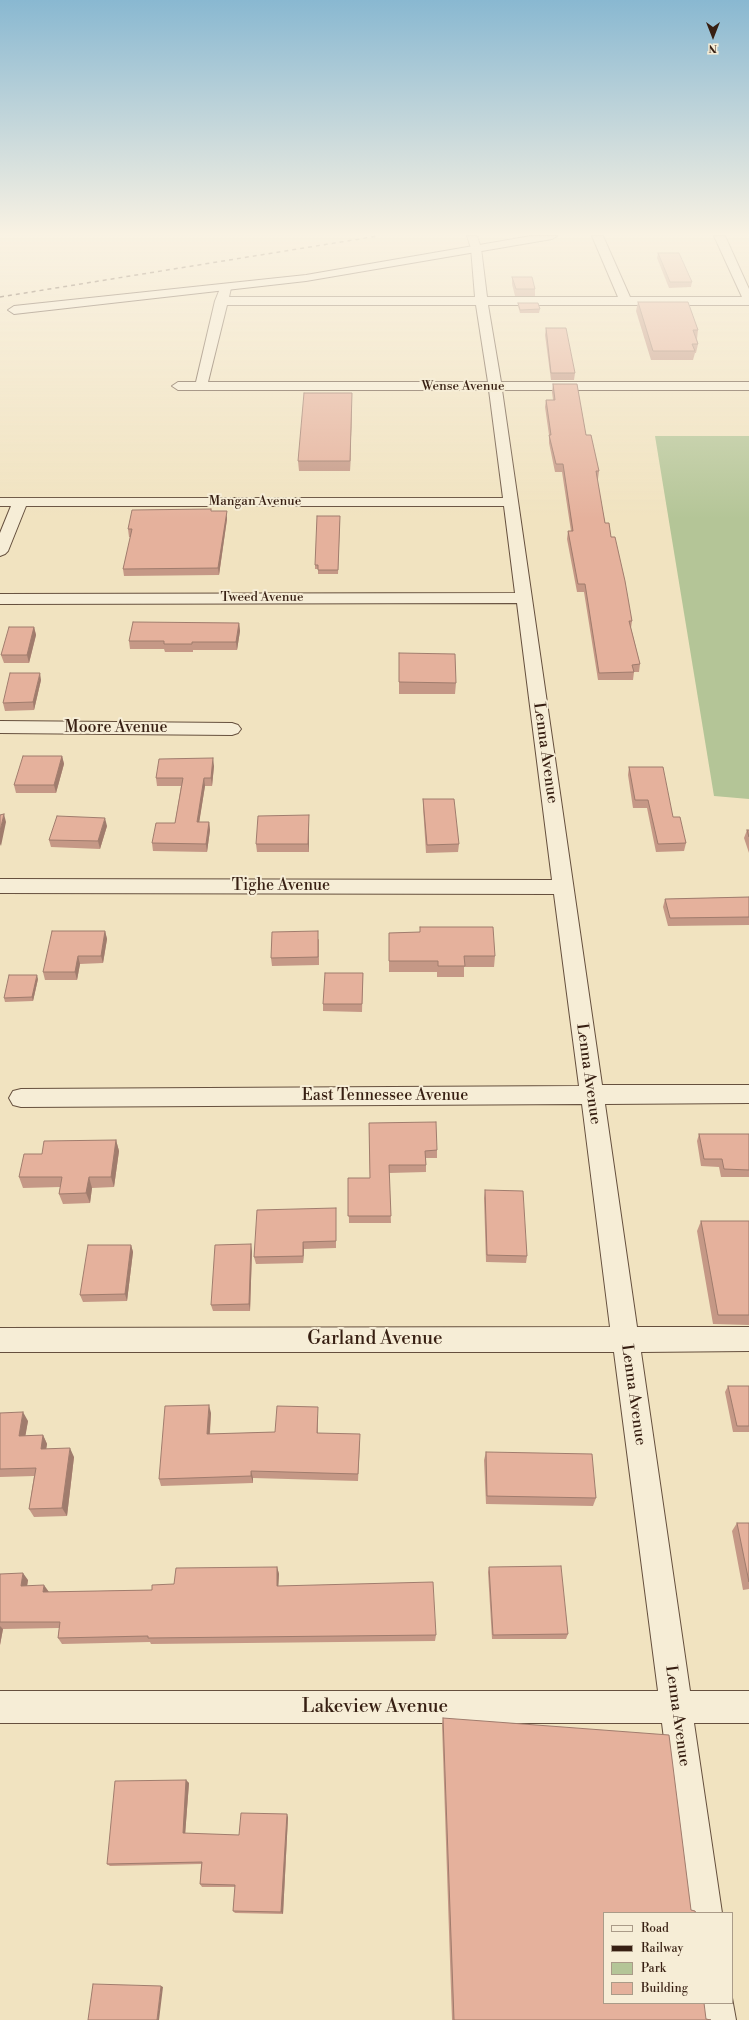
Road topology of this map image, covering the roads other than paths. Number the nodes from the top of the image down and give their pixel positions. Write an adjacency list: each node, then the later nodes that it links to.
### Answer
1 (214, 330): 4 (street)
2 (486, 330): 6 (street, Lenna Avenue)
3 (178, 386): 4 (street, Wense Avenue)
4 (201, 386): 6 (street, Wense Avenue)
5 (749, 386): 6 (street, Wense Avenue)
6 (495, 387): 9 (street, Lenna Avenue)
7 (0, 502): 8 (street, Mangan Avenue)
8 (20, 502): 9 (street, Mangan Avenue); 10 (street)
9 (510, 502): 11 (street, Lenna Avenue)
10 (0, 551)
11 (523, 598): 12 (street, Tweed Avenue); 16 (street, Lenna Avenue)
12 (0, 599)
13 (0, 727): 14 (street, Moore Avenue)
14 (232, 729)
15 (0, 886): 16 (street, Tighe Avenue)
16 (563, 887): 18 (street, Lenna Avenue)
17 (749, 1094): 18 (street, East Tennessee Avenue)
18 (591, 1095): 19 (street, East Tennessee Avenue); 20 (street, Lenna Avenue)
19 (21, 1098)
20 (625, 1339): 21 (street, Garland Avenue); 22 (street, Garland Avenue); 24 (street, Lenna Avenue)
21 (749, 1339)
22 (0, 1340)
23 (0, 1707): 24 (street, Lakeview Avenue)
24 (675, 1707): 25 (street, Lakeview Avenue); 26 (street, Lenna Avenue)
25 (749, 1707)
26 (704, 1912)
27 (716, 2004): 28 (street)
28 (718, 2020)

